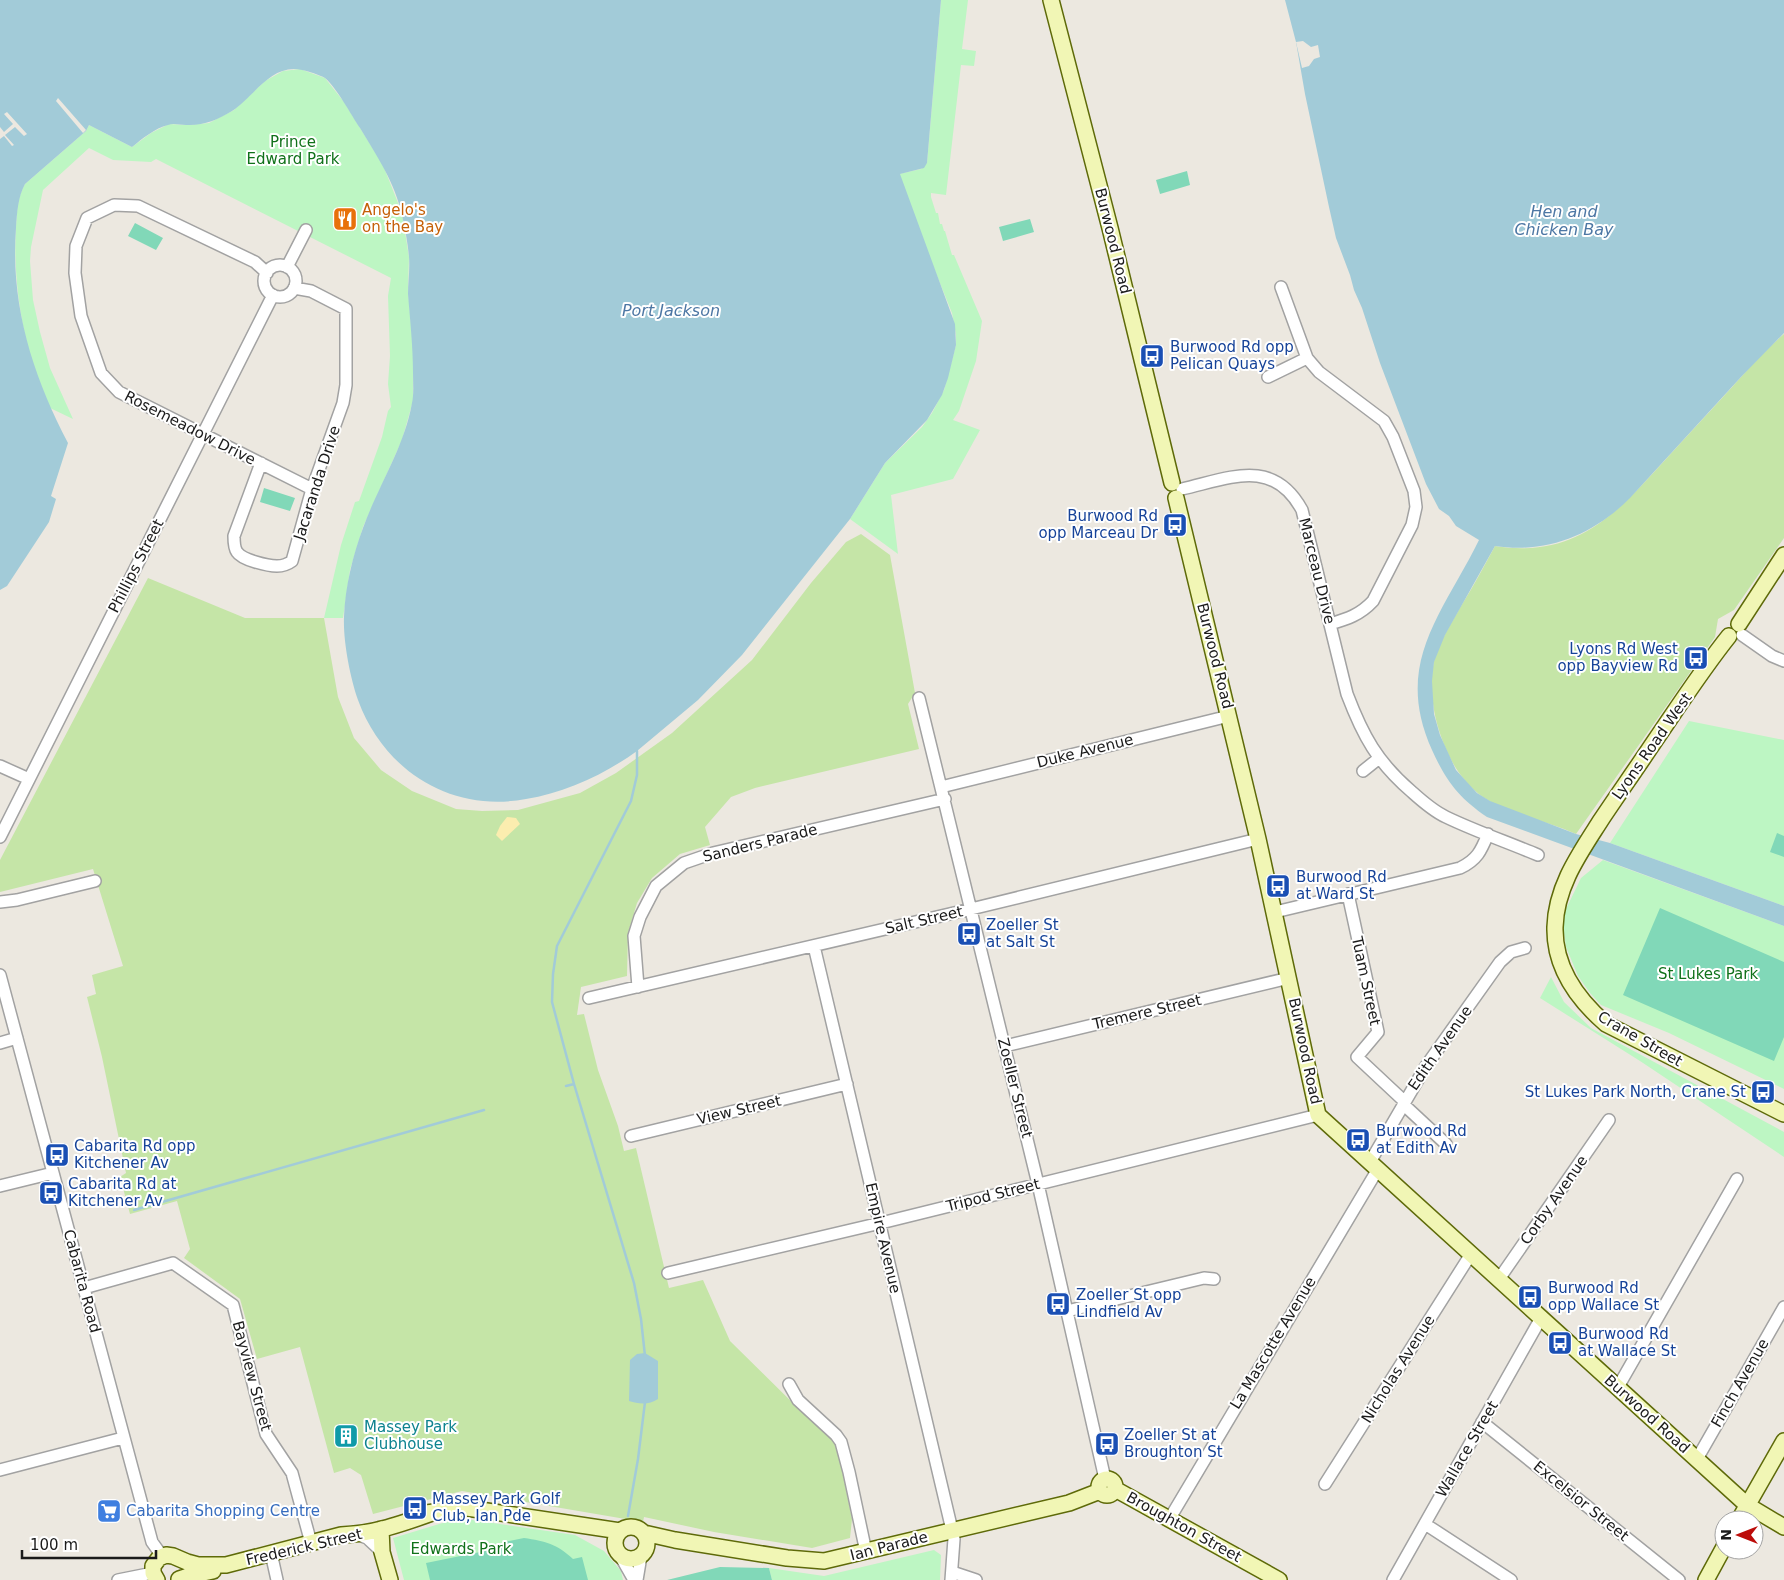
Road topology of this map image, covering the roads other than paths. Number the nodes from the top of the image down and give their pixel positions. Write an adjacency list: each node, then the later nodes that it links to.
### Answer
1 (1051, 0): 13 (main road, Burwood Road)
2 (306, 230): 3 (street)
3 (287, 267): 4 (street); 6 (street)
4 (266, 273): 7 (street); 10 (street, Rosemeadow Drive)
5 (1281, 286): 8 (street)
6 (294, 288): 7 (street); 12 (street, Jacaranda Drive)
7 (273, 295): 10 (street, Phillips Street)
8 (1307, 358): 9 (street); 15 (street)
9 (1268, 377)
10 (203, 434): 11 (street, Rosemeadow Drive); 23 (street, Phillips Street)
11 (261, 463): 12 (street, Rosemeadow Drive); 12 (street, Jacaranda Drive)
12 (312, 489)
13 (1177, 490): 15 (street, Marceau Drive); 19 (main road, Burwood Road)
14 (1784, 555): 16 (main road, Lyons Road West)
15 (1330, 624): 20 (street, Marceau Drive)
16 (1737, 632): 17 (street); 30 (main road, Lyons Road West)
17 (1784, 661)
18 (919, 698): 24 (street, Zoeller Street)
19 (1229, 716): 24 (street, Duke Avenue); 28 (main road, Burwood Road)
20 (1378, 758): 22 (street); 26 (street, Marceau Drive)
21 (0, 766): 23 (street)
22 (1363, 771)
23 (29, 779): 27 (street, Phillips Street)
24 (941, 786): 25 (street, Zoeller Street)
25 (945, 799): 34 (street, Zoeller Street); 40 (street, Sanders Parade)
26 (1488, 834): 29 (street, Marceau Drive); 32 (street)
27 (0, 837)
28 (1258, 839): 34 (street, Salt Street); 35 (main road, Burwood Road)
29 (1538, 855)
30 (1577, 858): 47 (main road, Crane Street)
31 (95, 881): 33 (street)
32 (1348, 894): 35 (street); 46 (street, Tuam Street)
33 (0, 902)
34 (971, 909): 36 (street, Salt Street); 44 (street, Zoeller Street)
35 (1275, 912): 39 (main road, Burwood Road)
36 (814, 946): 40 (street, Salt Street); 45 (street, Empire Avenue)
37 (1526, 948): 46 (street, Edith Avenue)
38 (0, 975): 42 (street, Cabarita Road)
39 (1289, 978): 44 (street, Tremere Street); 48 (main road, Burwood Road)
40 (638, 987): 41 (street, Salt Street)
41 (589, 998)
42 (17, 1038): 43 (street); 53 (street, Cabarita Road)
43 (0, 1043)
44 (1005, 1046): 55 (street, Zoeller Street)
45 (846, 1084): 50 (street, View Street); 57 (street, Empire Avenue)
46 (1404, 1102): 51 (street, Tuam Street); 52 (street, Edith Avenue)
47 (1784, 1114)
48 (1318, 1115): 52 (main road, Burwood Road); 55 (street, Tripod Street)
49 (1609, 1120): 61 (street, Corby Avenue)
50 (631, 1136)
51 (1446, 1144)
52 (1374, 1165): 58 (main road, Burwood Road); 78 (street, La Mascotte Avenue)
53 (53, 1172): 56 (street); 62 (street, Cabarita Road)
54 (1737, 1179): 67 (street)
55 (1038, 1184): 57 (street, Tripod Street); 64 (street, Zoeller Street)
56 (0, 1186)
57 (880, 1223): 59 (street, Tripod Street); 84 (street, Empire Avenue)
58 (1471, 1254): 61 (main road, Burwood Road); 73 (street, Nicholas Avenue)
59 (668, 1273)
60 (1214, 1279): 64 (street)
61 (1499, 1279): 65 (main road, Burwood Road)
62 (84, 1288): 69 (street, Cabarita Road); 86 (street, Bayview Street)
63 (1784, 1307): 71 (street, Finch Avenue)
64 (1067, 1311): 74 (street, Zoeller Street)
65 (1541, 1318): 67 (main road, Burwood Road); 68 (street, Wallace Street)
66 (789, 1384): 90 (street)
67 (1618, 1387): 71 (main road, Burwood Road)
68 (1482, 1422): 79 (street, Wallace Street); 107 (street, Excelsior Street)
69 (123, 1438): 72 (street); 92 (street, Cabarita Road)
70 (1783, 1443): 75 (main road)
71 (1697, 1459): 75 (main road, Burwood Road)
72 (0, 1470)
73 (1325, 1484)
74 (1107, 1486): 78 (main road, Broughton Street); 84 (main road, Ian Parade)
75 (1747, 1505): 76 (main road); 80 (main road, Burwood Road)
76 (1744, 1510)
77 (435, 1512): 81 (main road); 82 (main road); 83 (main road)
78 (1170, 1518): 104 (main road, Broughton Street)
79 (1424, 1524): 105 (street, Wallace Street); 106 (street)
80 (1784, 1527)
81 (588, 1528): 85 (main road); 88 (main road)
82 (362, 1529): 83 (main road); 86 (main road, Frederick Street); 89 (street)
83 (381, 1529): 89 (main road)
84 (952, 1530): 90 (main road, Ian Parade); 97 (street, Empire Avenue)
85 (620, 1532): 87 (main road); 88 (main road)
86 (311, 1543): 91 (main road, Frederick Street)
87 (644, 1546): 88 (main road); 90 (main road, Ian Parade); 102 (street)
88 (617, 1550): 102 (street)
89 (382, 1552): 101 (main road)
90 (866, 1552)
91 (270, 1553): 95 (main road, Frederick Street); 100 (street)
92 (162, 1556): 93 (main road, Frederick Street); 96 (main road)
93 (177, 1558): 95 (main road, Frederick Street); 99 (main road)
94 (1717, 1560): 108 (main road)
95 (226, 1565): 99 (main road, Frederick Street)
96 (155, 1576): 98 (street)
97 (952, 1576): 103 (street)
98 (118, 1580)
99 (179, 1580)
100 (277, 1580)
101 (390, 1580)
102 (635, 1580)
103 (976, 1580)
104 (1279, 1580)
105 (1393, 1580)
106 (1511, 1580)
107 (1679, 1580)
108 (1706, 1580)

